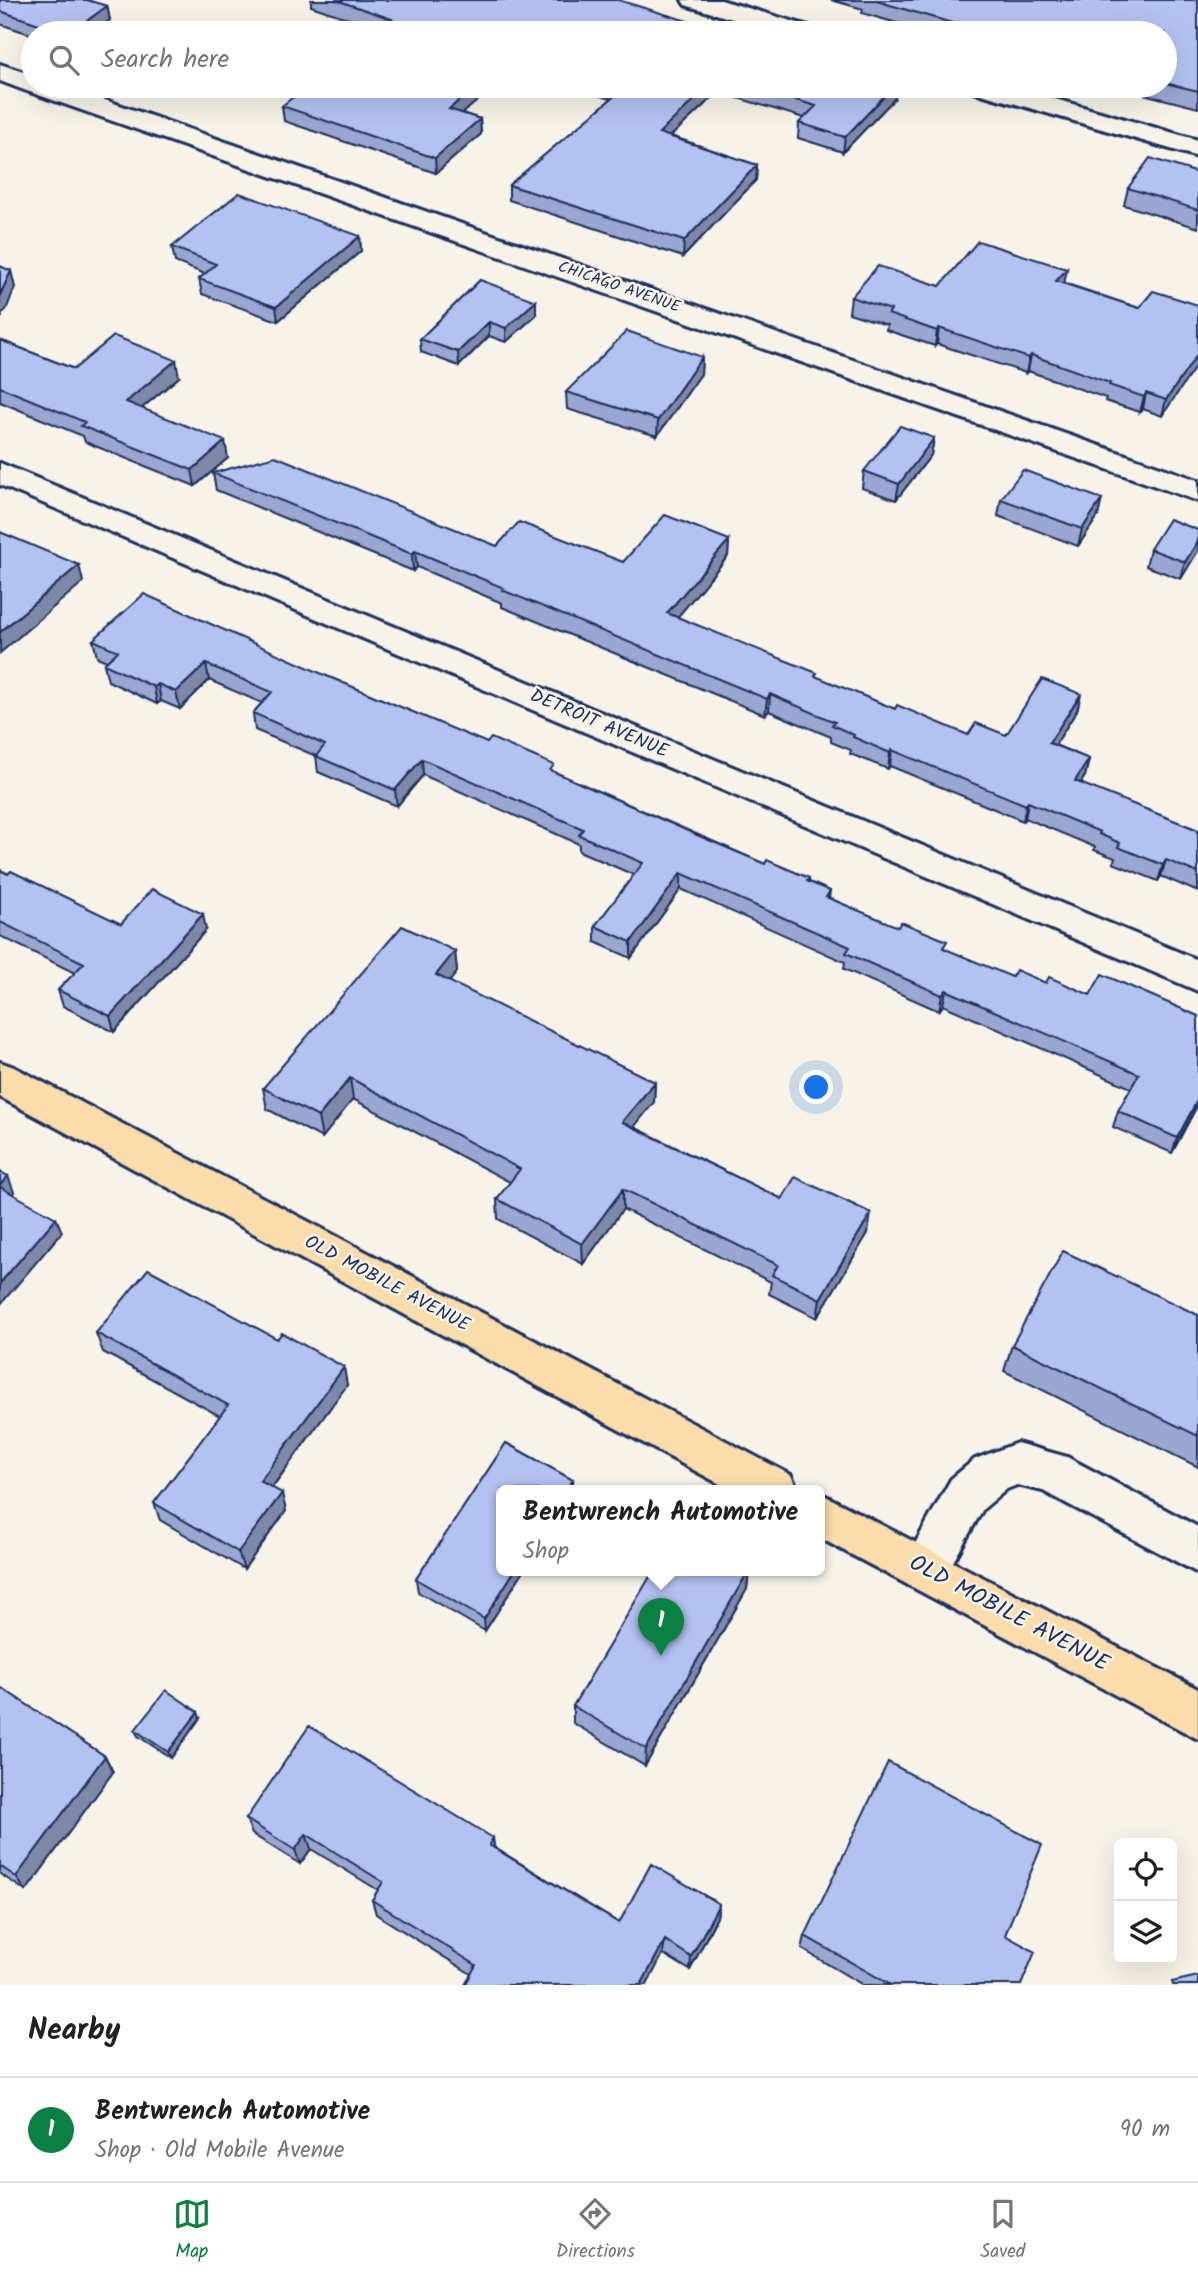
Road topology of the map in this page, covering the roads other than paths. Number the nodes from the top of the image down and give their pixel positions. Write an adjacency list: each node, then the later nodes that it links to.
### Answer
1 (694, 0): 2 (street)
2 (765, 21)
3 (0, 72): 4 (street)
4 (21, 79)
5 (75, 98): 9 (street, CHICAGO AVENUE)
6 (1025, 98): 7 (street)
7 (1198, 149)
8 (0, 472): 10 (street, DETROIT AVENUE)
9 (1198, 491)
10 (1198, 976)
11 (0, 1078): 12 (main road, OLD MOBILE AVENUE)
12 (766, 1485)
13 (825, 1517): 15 (main road, OLD MOBILE AVENUE)
14 (1198, 1551): 15 (street)
15 (924, 1569): 16 (main road, OLD MOBILE AVENUE)
16 (1198, 1715)

